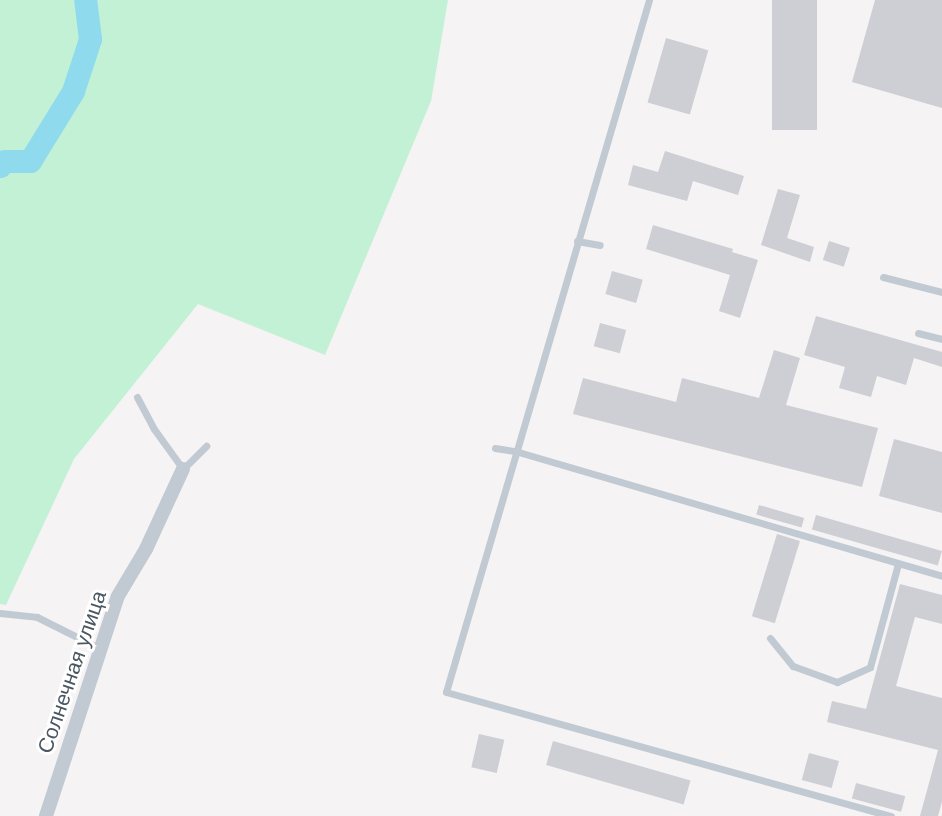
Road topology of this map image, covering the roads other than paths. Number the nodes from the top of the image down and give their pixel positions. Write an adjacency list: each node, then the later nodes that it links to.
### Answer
1 (649, 0): 2 (lane)
2 (578, 241): 3 (lane); 11 (lane)
3 (600, 245)
4 (883, 277): 5 (lane)
5 (942, 292)
6 (918, 333): 7 (lane)
7 (942, 339)
8 (137, 397): 12 (lane)
9 (206, 446): 12 (lane)
10 (495, 449): 11 (lane)
11 (515, 451): 13 (lane); 19 (lane)
12 (183, 469): 17 (street, Солнечная улица)
13 (898, 564): 14 (lane); 16 (lane)
14 (942, 576)
15 (0, 613): 17 (lane)
16 (770, 638)
17 (99, 648): 18 (street, Солнечная улица)
18 (46, 816)
19 (891, 816)

